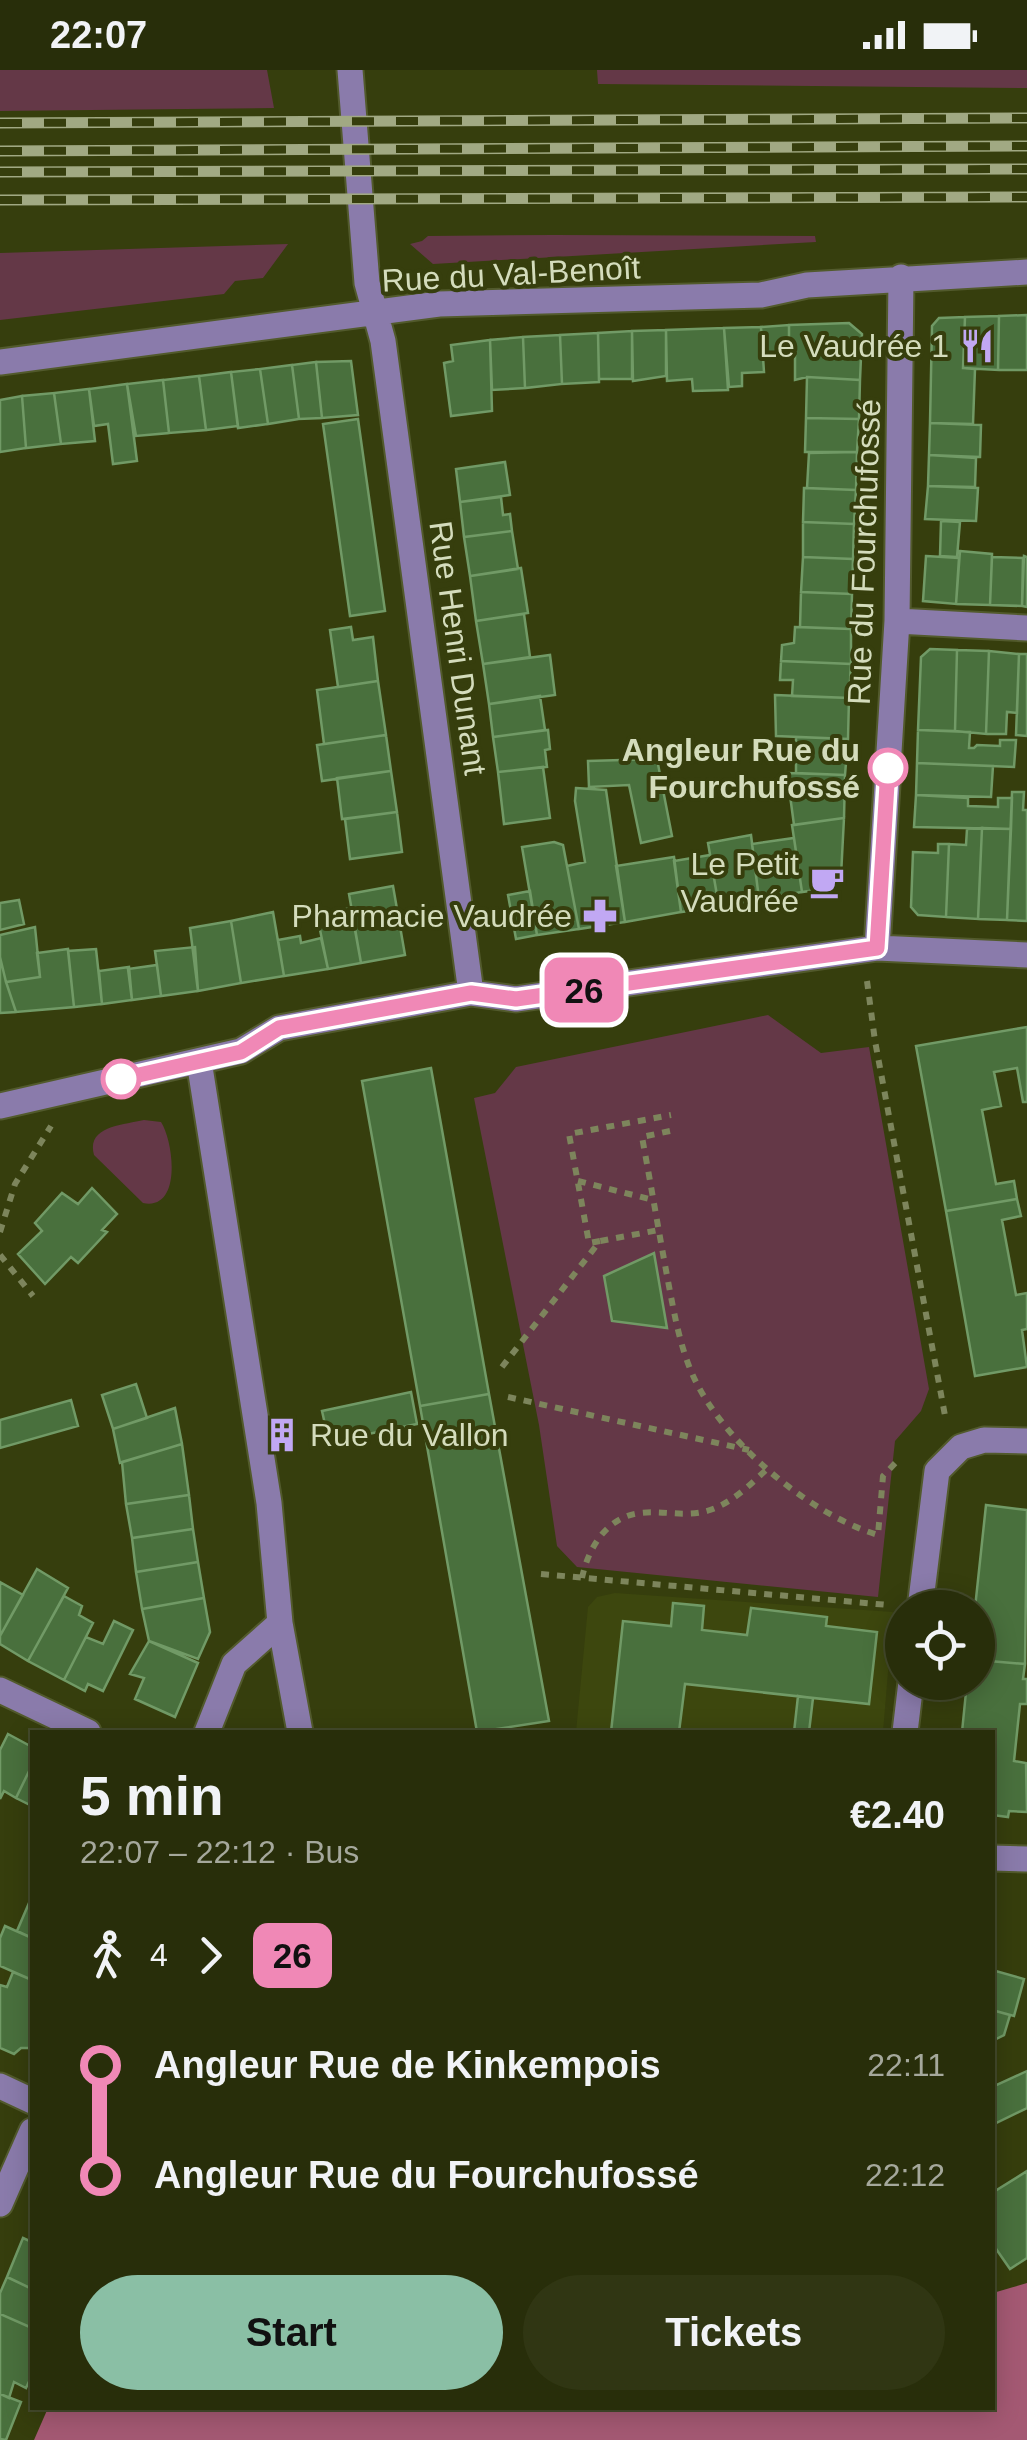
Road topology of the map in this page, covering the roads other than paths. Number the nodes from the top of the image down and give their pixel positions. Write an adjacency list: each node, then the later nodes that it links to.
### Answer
1 (350, 70): 4 (street, Rue Henri Dunant)
2 (1027, 272): 3 (street, Rue du Val-Benoît)
3 (901, 277): 4 (street, Rue du Val-Benoît); 6 (street, Rue du Fourchufossé)
4 (375, 313): 5 (street, Rue du Val-Benoît); 10 (street, Rue Henri Dunant)
5 (0, 362)
6 (896, 621): 7 (street); 8 (street, Rue du Fourchufossé)
7 (1027, 628)
8 (872, 949): 9 (street); 10 (street)
9 (1027, 955)
10 (471, 993): 11 (street)
11 (199, 1061): 12 (street); 15 (street)
12 (0, 1106)
13 (1027, 1440): 14 (street)
14 (922, 1590)
15 (280, 1622): 19 (street); 20 (street)
16 (0, 1690): 18 (street)
17 (908, 1700): 21 (street)
18 (84, 1730)
19 (208, 1730)
20 (300, 1730)
21 (904, 1730)
22 (995, 1858): 23 (street)
23 (1027, 1859)
24 (0, 2086): 25 (street)
25 (30, 2100)
26 (30, 2136): 27 (street)
27 (0, 2204)

